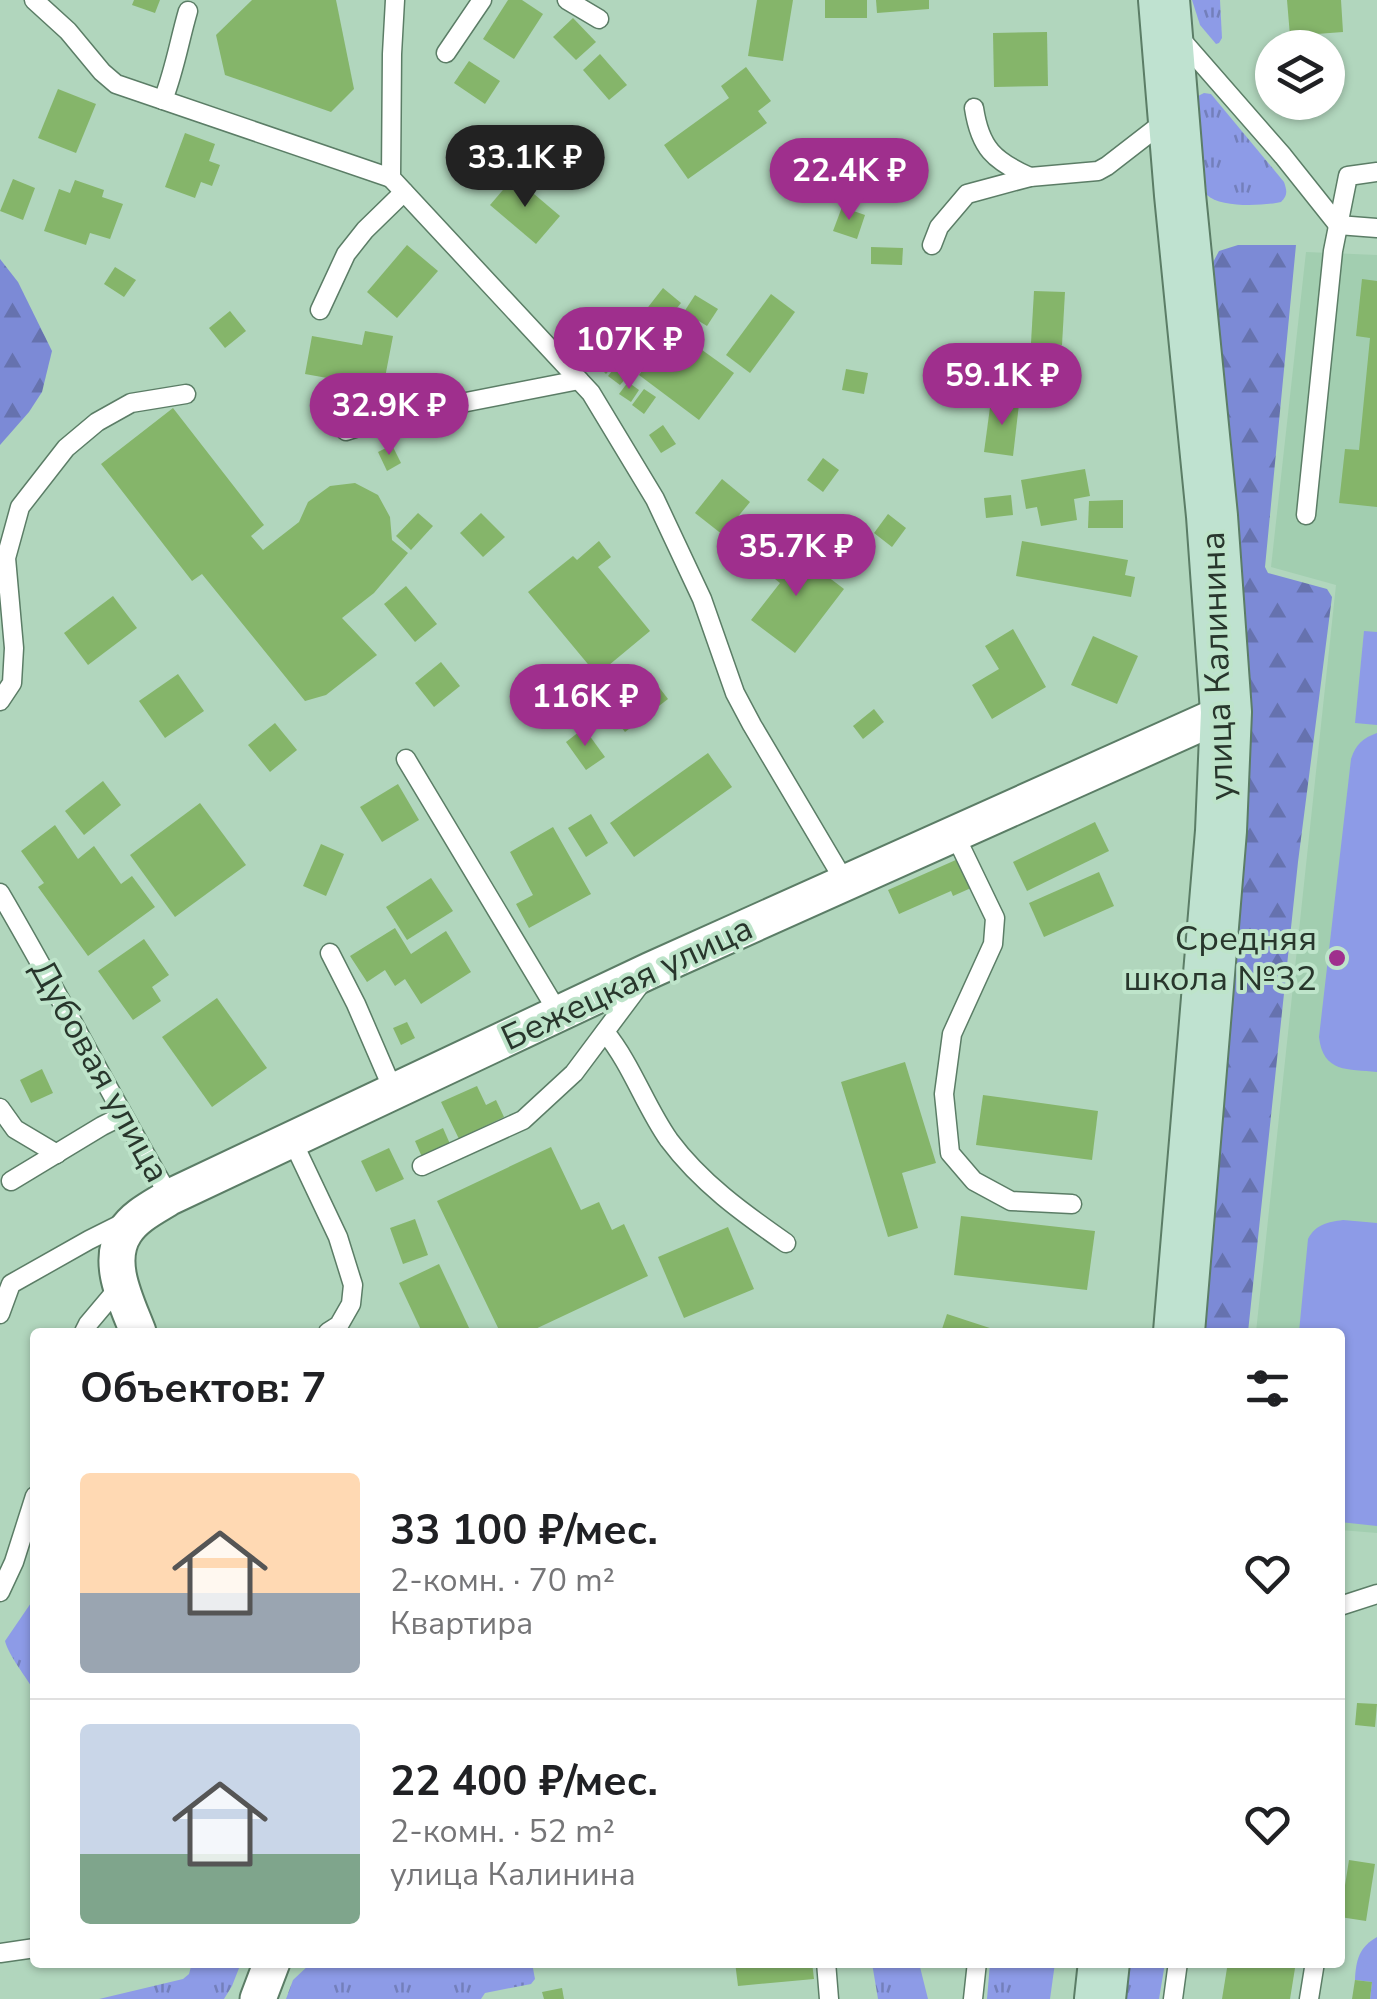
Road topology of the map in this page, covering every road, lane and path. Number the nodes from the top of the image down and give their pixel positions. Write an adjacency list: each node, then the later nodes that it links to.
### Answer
1 (34, 0): 9 (lane)
2 (395, 0): 14 (lane)
3 (482, 0): 8 (lane)
4 (567, 0): 7 (lane)
5 (188, 10): 9 (lane)
6 (1165, 11): 11 (main road, улица Калинина); 15 (lane)
7 (599, 19)
8 (446, 53)
9 (162, 100): 14 (lane)
10 (974, 108): 13 (lane)
11 (1173, 114): 13 (lane); 24 (main road, улица Калинина)
12 (1377, 172): 15 (lane)
13 (1030, 177): 17 (lane)
14 (398, 185): 18 (lane); 19 (lane)
15 (1338, 225): 16 (lane); 22 (lane)
16 (1377, 228)
17 (932, 244)
18 (320, 310)
19 (580, 380): 21 (lane); 27 (lane)
20 (186, 394): 23 (lane)
21 (346, 431)
22 (1306, 515)
23 (0, 701)
24 (1226, 712): 26 (street, Бежецкая улица); 49 (main road, улица Калинина)
25 (406, 758): 31 (lane)
26 (954, 832): 27 (street, Бежецкая улица); 40 (lane)
27 (845, 882): 30 (street, Бежецкая улица)
28 (0, 893): 35 (lane, Дубовая улица)
29 (330, 952): 33 (lane)
30 (651, 970): 31 (street, Бежецкая улица); 32 (lane)
31 (559, 1014): 33 (street, Бежецкая улица)
32 (605, 1032): 38 (lane); 42 (lane)
33 (394, 1092): 36 (street, Бежецкая улица)
34 (0, 1108): 37 (lane)
35 (122, 1116): 37 (lane); 41 (lane, Дубовая улица)
36 (292, 1140): 41 (street, Бежецкая улица); 48 (lane)
37 (57, 1154): 39 (lane)
38 (422, 1166)
39 (12, 1181)
40 (1072, 1204)
41 (157, 1205): 43 (lane, Бежецкая улица); 44 (street, Дубовая улица)
42 (786, 1244)
43 (6, 1278): 45 (lane)
44 (121, 1285): 46 (lane); 47 (street, Дубовая улица)
45 (0, 1314)
46 (86, 1328)
47 (137, 1328)
48 (334, 1328)
49 (1179, 1328)
50 (30, 1509): 51 (lane)
51 (7, 1567): 52 (lane)
52 (0, 1592)
53 (1377, 1594): 54 (lane)
54 (1345, 1604)
55 (30, 1949): 56 (lane)
56 (0, 1954)
57 (270, 1968): 63 (street)
58 (826, 1968): 64 (lane)
59 (976, 1968): 65 (lane)
60 (1103, 1968): 66 (main road)
61 (1177, 1968): 67 (lane)
62 (1313, 1968): 68 (lane)
63 (258, 1999)
64 (829, 1999)
65 (973, 1999)
66 (1100, 1999)
67 (1173, 1999)
68 (1309, 1999)

